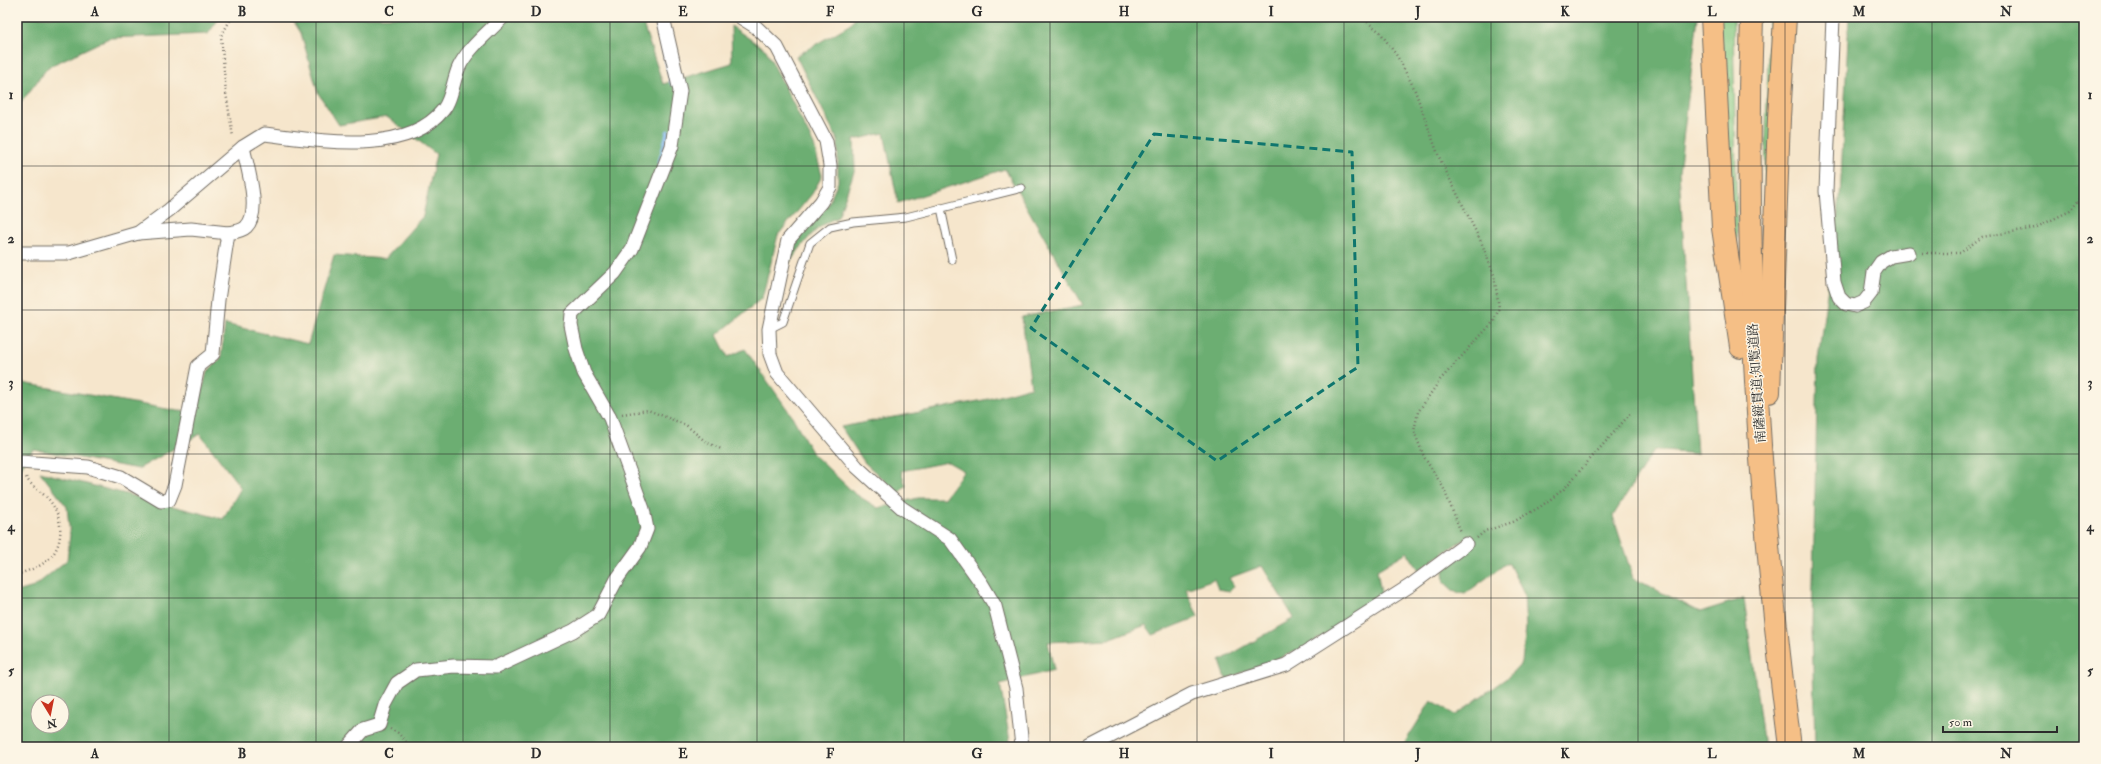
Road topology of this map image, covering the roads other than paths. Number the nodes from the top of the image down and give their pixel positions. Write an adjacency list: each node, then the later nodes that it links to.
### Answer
1 (503, 17): 8 (street)
2 (663, 17): 20 (street)
3 (740, 17): 16 (street)
4 (1712, 17): 18 (highway)
5 (1752, 17): 18 (highway, 南薩縦貫道;知覧道路)
6 (1785, 17): 18 (highway)
7 (1833, 17): 14 (street)
8 (243, 147): 11 (street); 12 (street)
9 (1022, 188): 10 (lane)
10 (940, 208): 15 (lane); 16 (lane)
11 (138, 233): 12 (street); 13 (street)
12 (228, 233): 17 (street)
13 (17, 253)
14 (1909, 253)
15 (952, 260)
16 (768, 329): 21 (street)
17 (18, 461)
18 (1765, 507): 23 (highway, 南薩縦貫道;知覧道路)
19 (1466, 544): 22 (street)
20 (348, 747)
21 (1022, 747)
22 (1090, 747)
23 (1790, 747)

